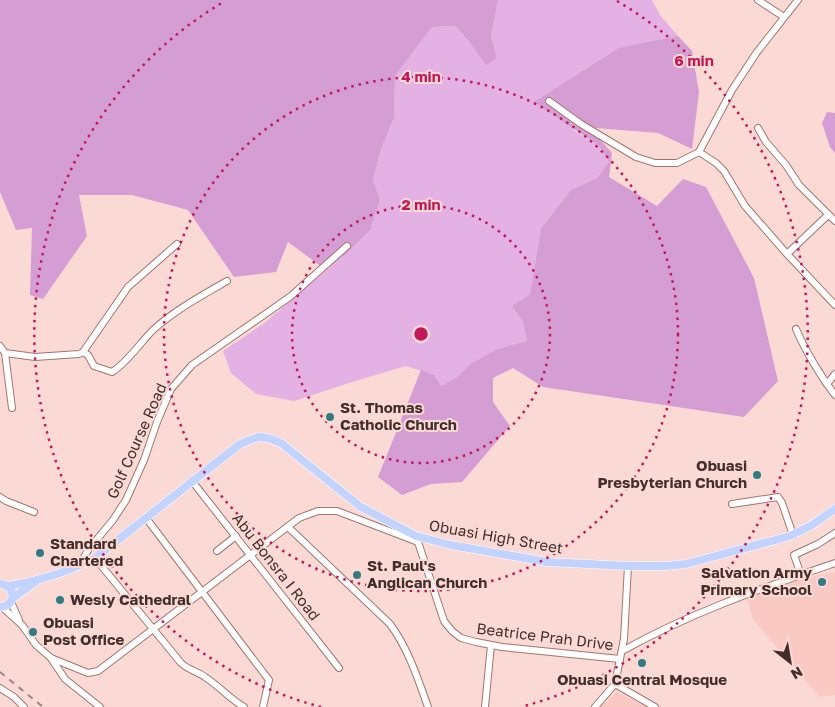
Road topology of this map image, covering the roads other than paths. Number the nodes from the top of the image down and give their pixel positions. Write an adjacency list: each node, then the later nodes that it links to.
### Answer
1 (758, 0): 3 (street)
2 (798, 0): 3 (street)
3 (784, 17): 6 (street)
4 (549, 101): 6 (street)
5 (758, 128): 7 (street)
6 (699, 152): 11 (street)
7 (828, 215): 8 (street); 11 (street)
8 (835, 221)
9 (176, 244): 16 (street)
10 (347, 246): 37 (street, Golf Course Road)
11 (787, 254): 13 (street)
12 (227, 281): 16 (street)
13 (835, 305)
14 (796, 329): 19 (street)
15 (0, 346): 17 (street)
16 (84, 352): 17 (street)
17 (6, 353): 21 (street)
18 (835, 374): 19 (street)
19 (827, 384): 20 (street)
20 (835, 395)
21 (12, 408)
22 (192, 482): 27 (main road, Obuasi High Street); 31 (street, Abu Bonsra I Road); 32 (main road, Obuasi High Street)
23 (0, 497): 26 (street)
24 (732, 504): 30 (street)
25 (835, 509): 30 (main road, Obuasi High Street)
26 (34, 512)
27 (146, 518): 35 (main road, Obuasi High Street); 43 (street)
28 (288, 526): 32 (street); 34 (street); 59 (street)
29 (835, 534): 39 (street)
30 (793, 535): 38 (main road, Obuasi High Street)
31 (236, 536): 33 (street); 34 (street, Abu Bonsra I Road)
32 (417, 539): 38 (main road, Obuasi High Street); 48 (street, Beatrice Prah Drive)
33 (218, 551)
34 (251, 556): 43 (street); 52 (street, Abu Bonsra I Road)
35 (95, 558): 37 (main road, Obuasi High Street); 47 (street)
36 (835, 563): 39 (street)
37 (80, 565): 40 (main road, Obuasi High Street)
38 (628, 566): 49 (street)
39 (801, 575): 49 (street)
40 (37, 581): 42 (main road, Obuasi High Street); 44 (main road, Obuasi High Street)
41 (0, 584): 42 (main road)
42 (8, 586): 44 (main road)
43 (203, 593): 47 (street); 58 (street)
44 (12, 600): 45 (main road, Obuasi High Street); 46 (street)
45 (1, 607): 46 (street)
46 (22, 625): 50 (street)
47 (154, 630): 50 (street); 57 (street)
48 (491, 645): 51 (street, Beatrice Prah Drive); 60 (street)
49 (622, 651): 51 (street)
50 (50, 658): 56 (street)
51 (620, 659): 53 (street)
52 (339, 668)
53 (615, 684): 61 (street); 62 (street)
54 (0, 688): 55 (street)
55 (24, 707)
56 (100, 707)
57 (244, 707)
58 (263, 707)
59 (428, 707)
60 (485, 707)
61 (595, 707)
62 (655, 707)

